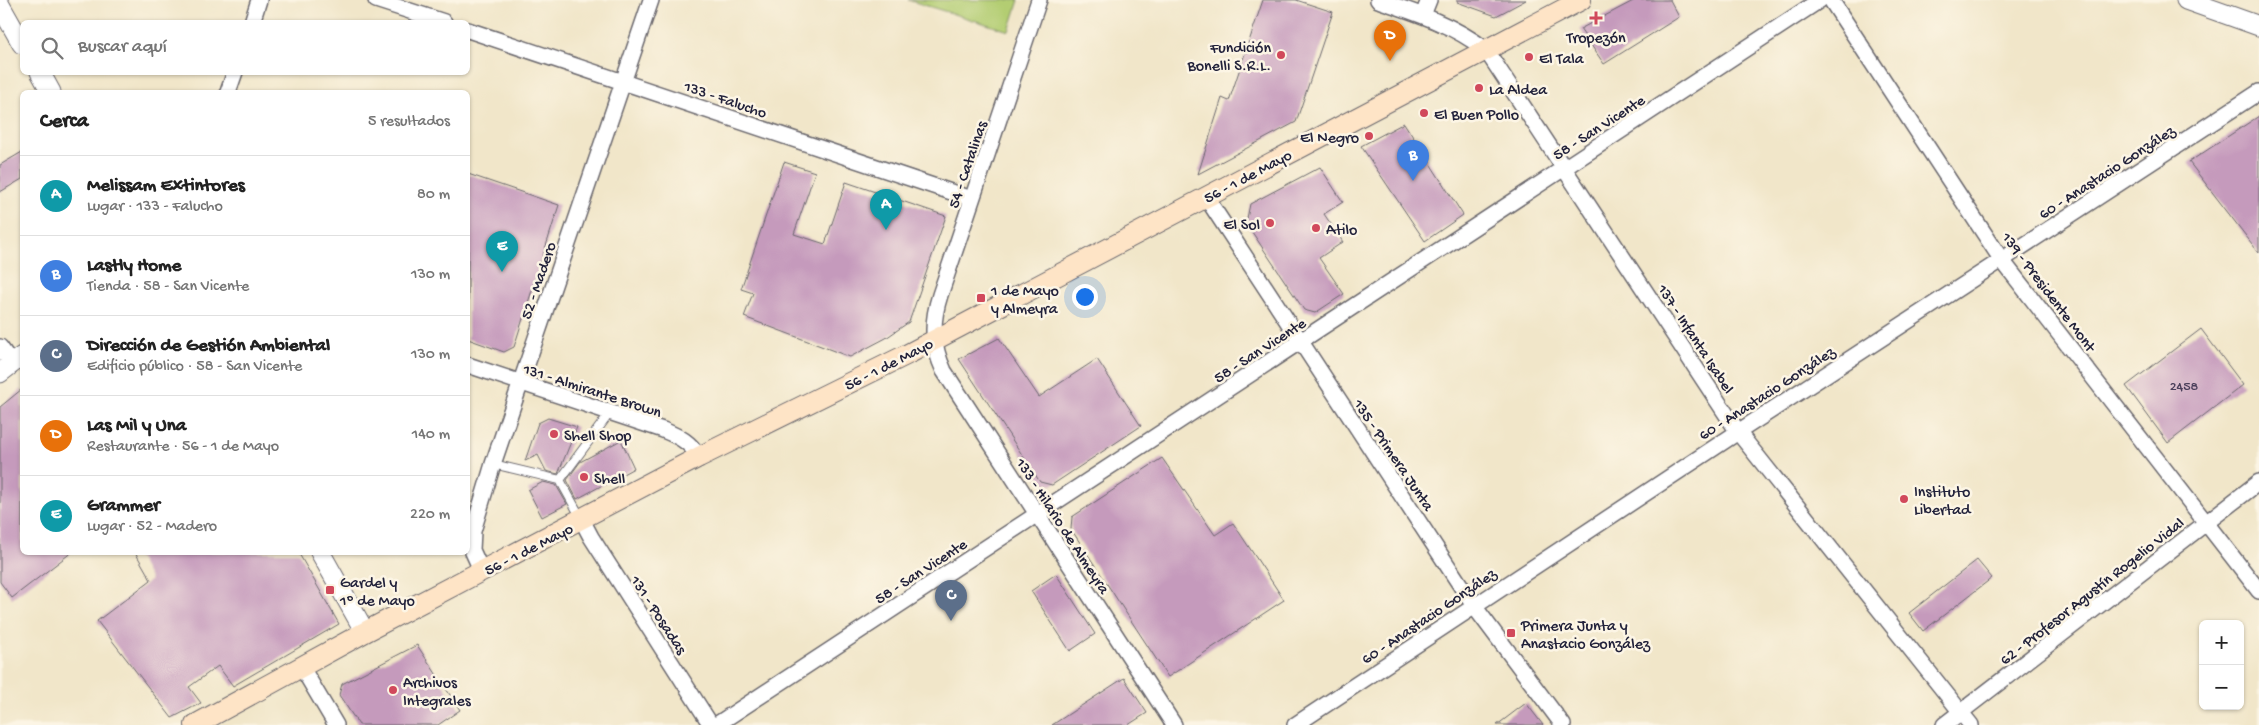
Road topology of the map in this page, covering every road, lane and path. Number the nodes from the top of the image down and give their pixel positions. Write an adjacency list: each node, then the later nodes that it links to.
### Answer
1 (259, 0): 13 (street)
2 (376, 0): 14 (street)
3 (651, 0): 21 (street, 52 - Madero)
4 (1039, 0): 27 (street, 54 - Catalinas)
5 (1378, 0): 12 (street)
6 (1429, 0): 12 (street)
7 (1581, 0): 18 (main road, 56 - 1 de Mayo)
8 (1820, 0): 25 (street, 58 - San Vicente)
9 (1831, 0): 28 (street, 139 - Presidente Mont)
10 (2186, 0): 15 (street)
11 (0, 6): 17 (street)
12 (1423, 15): 18 (street)
13 (253, 20)
14 (438, 20)
15 (2259, 26)
16 (470, 31): 21 (street, 133 - Falucho)
17 (20, 41)
18 (1486, 50): 25 (street, 137 - Infanta Isabel); 26 (main road, 56 - 1 de Mayo)
19 (42, 75): 22 (street)
20 (234, 75): 23 (street)
21 (623, 81): 27 (street, 133 - Falucho); 34 (street, 52 - Madero)
22 (51, 90)
23 (229, 90)
24 (2259, 92): 28 (street, 60 - Anastacio González)
25 (1565, 169): 30 (street, 58 - San Vicente); 36 (street, 137 - Infanta Isabel)
26 (1206, 197): 29 (main road, 56 - 1 de Mayo); 30 (street, 135 - Primera Junta)
27 (972, 199): 29 (street, 54 - Catalinas)
28 (2001, 259): 36 (street, 60 - Anastacio González); 43 (street, 139 - Presidente Mont)
29 (934, 340): 37 (main road, 56 - 1 de Mayo); 41 (street, 133 - Hilario de Almeyra)
30 (1301, 343): 41 (street, 58 - San Vicente); 47 (street, 135 - Primera Junta)
31 (0, 347): 32 (street)
32 (12, 364)
33 (470, 366): 34 (street, 131 - Almirante Brown)
34 (521, 384): 35 (street, 131 - Almirante Brown); 38 (street, 52 - Madero)
35 (609, 414): 37 (street, 131 - Almirante Brown); 39 (lane)
36 (1738, 432): 47 (street, 60 - Anastacio González); 50 (street, 137 - Infanta Isabel)
37 (699, 457): 42 (main road, 56 - 1 de Mayo)
38 (493, 464): 39 (lane); 45 (street, 52 - Madero)
39 (560, 480): 42 (lane)
40 (2259, 482): 43 (street, 62 - Profesor Agustín Rogelio Vidal)
41 (1036, 516): 54 (street, 58 - San Vicente); 55 (street, 133 - Hilario de Almeyra)
42 (582, 520): 45 (main road, 56 - 1 de Mayo); 53 (street, 131 - Posadas)
43 (2207, 522): 46 (street, 139 - Presidente Mont); 50 (street, 62 - Profesor Agustín Rogelio Vidal)
44 (322, 555): 48 (street)
45 (482, 572): 48 (main road, 56 - 1 de Mayo)
46 (2259, 590)
47 (1474, 606): 56 (street, 60 - Anastacio González); 57 (street, 135 - Primera Junta)
48 (365, 632): 49 (main road, 56 - 1 de Mayo)
49 (301, 666): 51 (main road, 56 - 1 de Mayo); 52 (street)
50 (1961, 712): 58 (street, 62 - Profesor Agustín Rogelio Vidal); 59 (street, 137 - Infanta Isabel)
51 (195, 725)
52 (336, 725)
53 (711, 725)
54 (716, 725)
55 (1174, 725)
56 (1295, 725)
57 (1563, 725)
58 (1944, 725)
59 (1972, 725)

